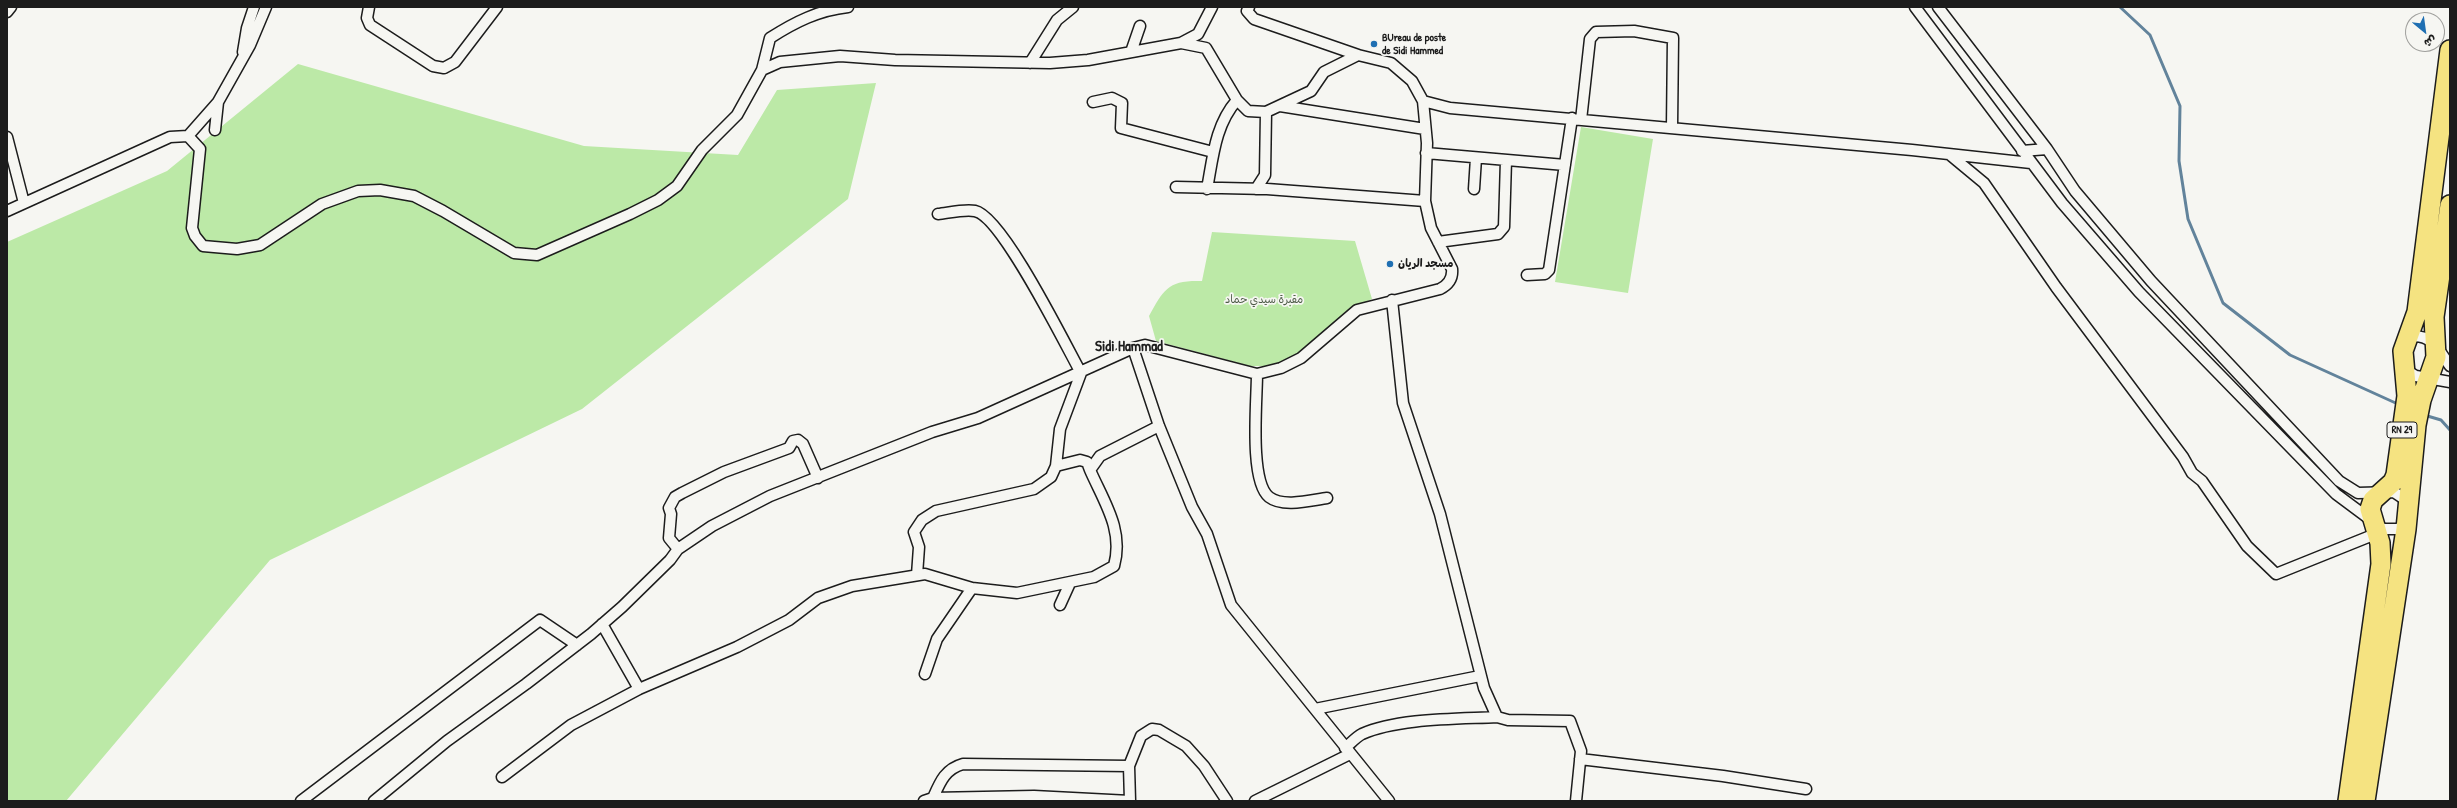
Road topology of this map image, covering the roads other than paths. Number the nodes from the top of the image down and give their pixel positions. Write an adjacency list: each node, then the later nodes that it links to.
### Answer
1 (12, 7): 12 (street)
2 (254, 7): 20 (street)
3 (266, 7): 20 (street)
4 (369, 7): 5 (street)
5 (496, 7)
6 (848, 7): 22 (street)
7 (1073, 7): 21 (street)
8 (1212, 7): 14 (street)
9 (1249, 7): 19 (street)
10 (1915, 7): 36 (street)
11 (1938, 7): 35 (street)
12 (7, 12)
13 (1140, 26): 18 (street)
14 (1198, 34): 15 (street); 16 (street)
15 (1181, 43): 16 (street); 18 (street)
16 (1206, 48): 23 (street)
17 (2450, 50): 56 (highway, RN 29)
18 (1131, 52): 21 (street)
19 (1358, 55): 24 (street); 27 (street)
20 (242, 59): 25 (street)
21 (1030, 63): 22 (street)
22 (762, 70): 33 (street)
23 (1237, 100): 28 (street); 37 (street)
24 (1423, 101): 29 (street); 31 (street)
25 (218, 102): 32 (street); 33 (street)
26 (1093, 102): 37 (street)
27 (1280, 106): 28 (street); 31 (street)
28 (1266, 112): 46 (street)
29 (1577, 119): 30 (street); 30 (street); 43 (street)
30 (1672, 127): 39 (street)
31 (1425, 129): 38 (street)
32 (215, 130)
33 (188, 136): 49 (street)
34 (7, 137): 49 (street)
35 (2047, 149): 36 (street); 69 (street)
36 (2022, 150): 42 (street)
37 (1213, 152): 45 (street)
38 (1426, 153): 40 (street); 48 (street)
39 (1949, 154): 42 (street); 73 (street)
40 (1476, 158): 41 (street); 47 (street)
41 (1506, 160): 43 (street); 53 (street)
42 (2032, 163): 73 (street)
43 (1565, 165): 54 (street)
44 (1176, 187): 45 (street)
45 (1207, 188): 46 (street)
46 (1256, 189): 48 (street)
47 (1474, 189)
48 (1425, 200): 53 (street)
49 (24, 203): 51 (street)
50 (2450, 205): 57 (highway, RN 29)
51 (7, 211)
52 (938, 214): 61 (street)
53 (1438, 242): 55 (street)
54 (1527, 275)
55 (1392, 300): 62 (street); 82 (street)
56 (2408, 337): 57 (street); 60 (highway, RN 29)
57 (2437, 347): 59 (street); 63 (highway, RN 29)
58 (1133, 348): 61 (street); 62 (street); 65 (street)
59 (2450, 366)
60 (2404, 370): 63 (street); 69 (highway, RN 29)
61 (1081, 373): 66 (street); 68 (street)
62 (1257, 374): 70 (street)
63 (2429, 377): 64 (street); 71 (highway, RN 29)
64 (2450, 382)
65 (1158, 426): 67 (street); 84 (street)
66 (1056, 466): 67 (street); 75 (street)
67 (1090, 470): 76 (street)
68 (818, 478): 74 (street); 74 (street)
69 (2382, 491): 71 (street); 73 (highway, RN 29)
70 (1327, 498)
71 (2409, 502): 72 (highway, RN 29)
72 (2407, 523): 73 (street); 100 (highway, RN 29)
73 (2376, 528): 99 (highway, RN 29)
74 (678, 549): 79 (street)
75 (917, 575): 77 (street); 83 (street)
76 (1070, 583): 77 (street); 78 (street)
77 (972, 588): 81 (street)
78 (1060, 605)
79 (602, 624): 80 (street); 83 (street)
80 (577, 645): 92 (street); 93 (street)
81 (925, 674)
82 (1480, 676): 84 (street); 85 (street)
83 (639, 689): 89 (street)
84 (1315, 709): 86 (street)
85 (1496, 717): 86 (street); 87 (street)
86 (1347, 751): 96 (street); 97 (street)
87 (1580, 759): 90 (street); 98 (street)
88 (1129, 766): 91 (street); 94 (street); 95 (street)
89 (502, 778)
90 (1806, 789)
91 (929, 799): 94 (street)
92 (302, 801)
93 (374, 801)
94 (1130, 801)
95 (1227, 801)
96 (1255, 801)
97 (1389, 801)
98 (1576, 801)
99 (2348, 801)
100 (2365, 801)

